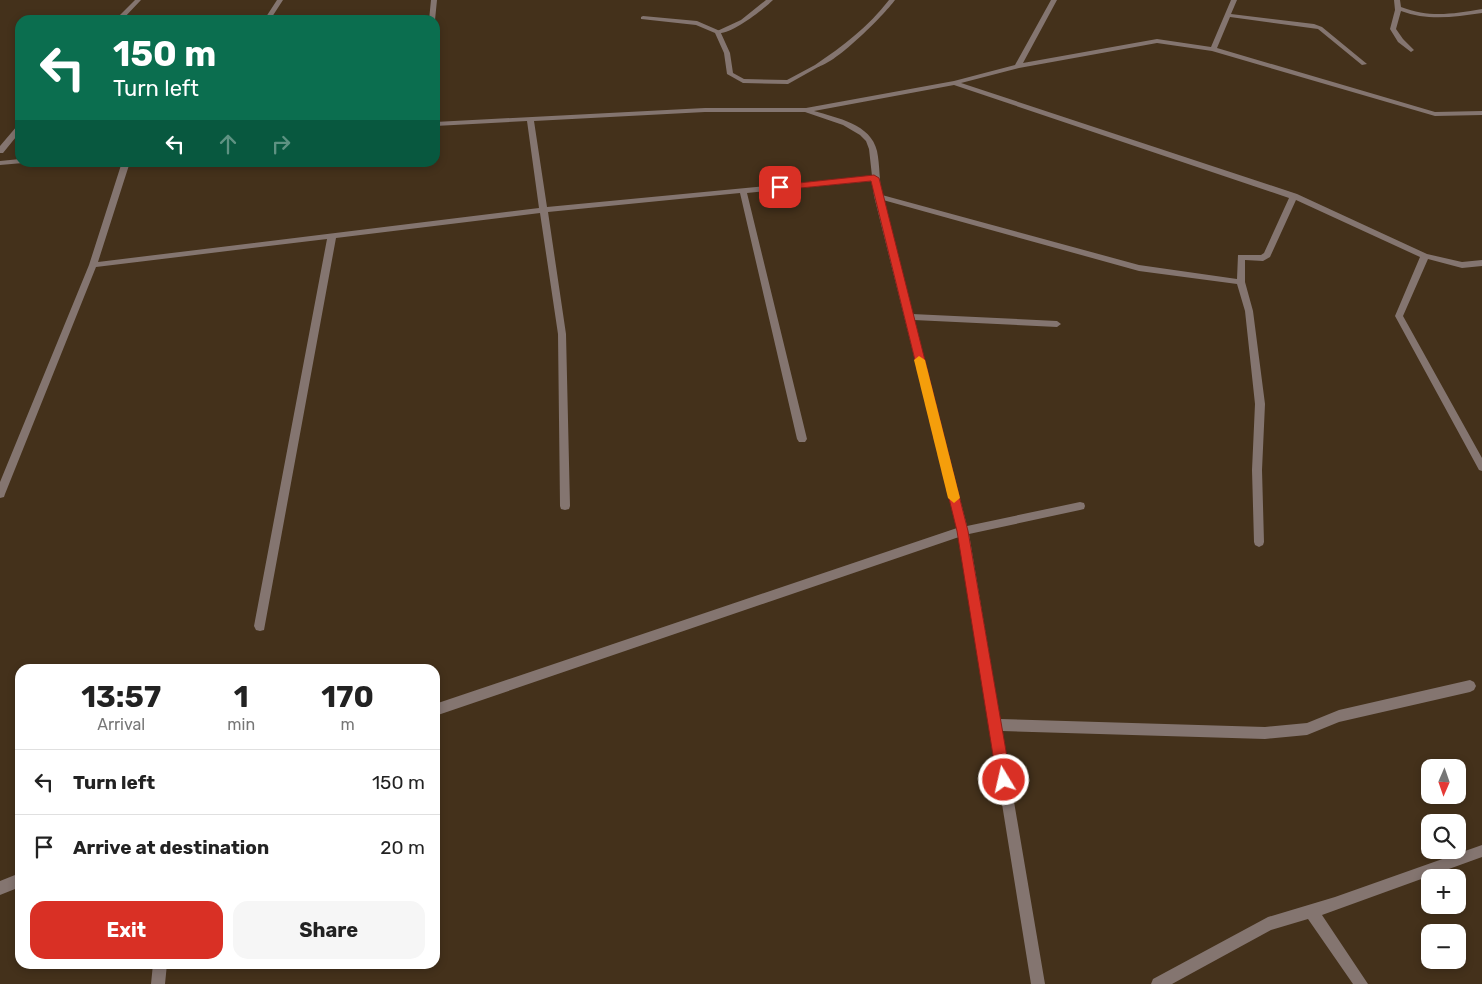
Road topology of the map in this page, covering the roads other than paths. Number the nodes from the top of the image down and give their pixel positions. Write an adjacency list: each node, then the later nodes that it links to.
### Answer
1 (138, 0): 11 (street)
2 (280, 0): 12 (street)
3 (434, 0): 13 (street)
4 (770, 0): 16 (street)
5 (892, 0): 16 (street)
6 (1054, 0): 20 (street)
7 (1234, 0): 14 (street)
8 (1397, 0): 9 (street)
9 (1398, 8): 10 (street); 18 (street)
10 (1482, 11)
11 (123, 15)
12 (270, 15)
13 (432, 15)
14 (1227, 15): 17 (street); 19 (street)
15 (643, 18): 16 (street)
16 (718, 32)
17 (1213, 49): 20 (street); 23 (street)
18 (1411, 50)
19 (1364, 64)
20 (1018, 66): 21 (street)
21 (954, 83): 22 (street); 34 (street)
22 (806, 110): 24 (street); 31 (street)
23 (1482, 113)
24 (530, 118): 25 (street); 35 (street)
25 (440, 124)
26 (15, 134): 27 (street)
27 (0, 151)
28 (15, 162): 29 (street)
29 (0, 163)
30 (124, 167): 39 (street)
31 (874, 178): 32 (street); 33 (street)
32 (743, 191): 35 (street); 43 (street)
33 (878, 196): 40 (street); 41 (street)
34 (1294, 196): 37 (street); 40 (street)
35 (543, 210): 36 (street); 46 (street)
36 (332, 236): 39 (street); 50 (street)
37 (1425, 256): 38 (street); 44 (street)
38 (1482, 263)
39 (93, 264): 45 (street)
40 (1241, 282): 49 (street)
41 (909, 317): 42 (street); 48 (street)
42 (1057, 324)
43 (802, 438)
44 (1482, 466)
45 (0, 494)
46 (565, 506)
47 (1080, 506): 48 (street)
48 (963, 531): 52 (street); 53 (street)
49 (1259, 542)
50 (260, 626)
51 (1470, 686): 53 (street)
52 (440, 708)
53 (995, 725): 60 (street)
54 (1482, 851): 57 (street)
55 (15, 882): 56 (street)
56 (0, 888)
57 (1311, 912): 61 (street); 62 (street)
58 (160, 969): 59 (street)
59 (158, 984)
60 (1038, 984)
61 (1158, 984)
62 (1361, 984)

